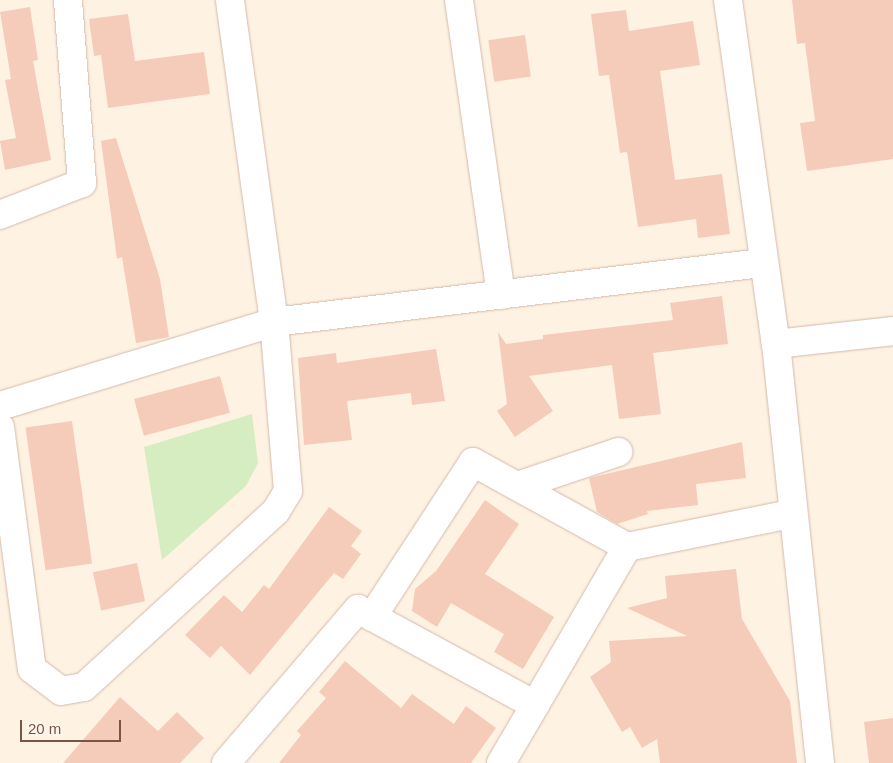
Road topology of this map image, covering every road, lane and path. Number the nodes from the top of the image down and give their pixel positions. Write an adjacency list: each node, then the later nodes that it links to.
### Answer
1 (68, 0): 5 (street)
2 (230, 0): 8 (street)
3 (459, 0): 7 (street)
4 (728, 0): 6 (street)
5 (0, 214)
6 (762, 263): 7 (street); 10 (street)
7 (501, 296): 8 (street)
8 (274, 322): 11 (street); 12 (street)
9 (893, 331): 10 (street)
10 (776, 344): 15 (street)
11 (0, 406)
12 (0, 427)
13 (618, 452): 14 (street)
14 (517, 486): 16 (street); 17 (street)
15 (791, 514): 16 (street); 21 (street)
16 (627, 546): 18 (street)
17 (372, 617): 18 (street); 19 (street)
18 (535, 705): 20 (street)
19 (226, 763)
20 (501, 763)
21 (820, 763)

